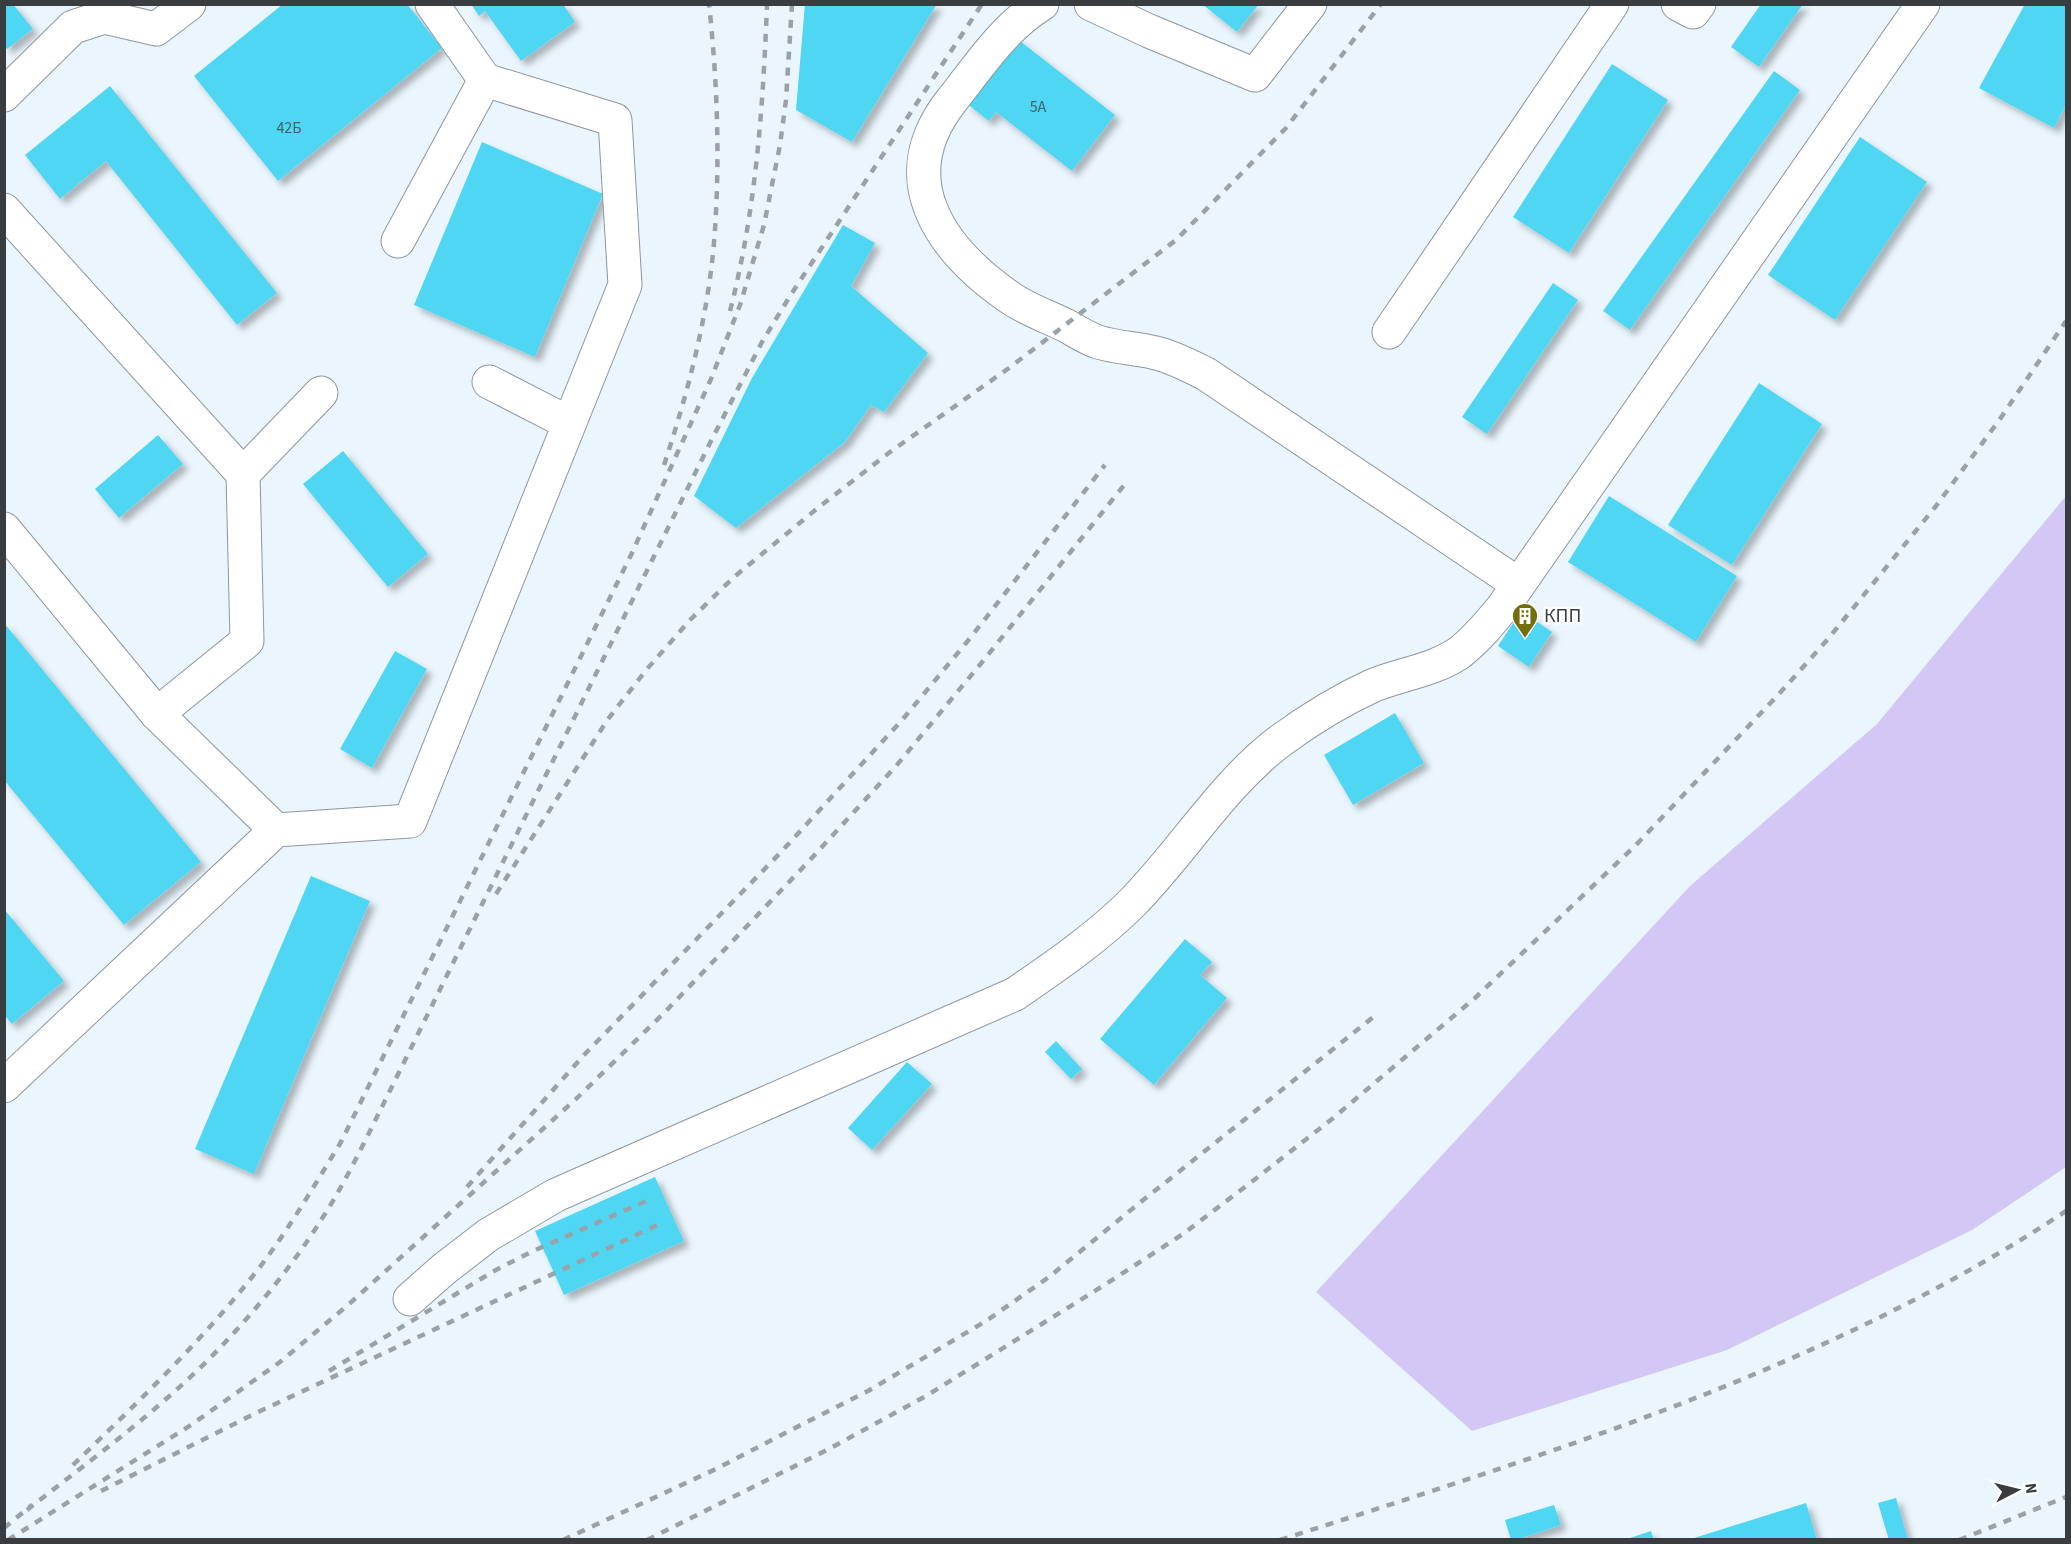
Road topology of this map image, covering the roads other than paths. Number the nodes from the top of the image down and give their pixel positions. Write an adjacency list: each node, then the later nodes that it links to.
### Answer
1 (189, 4): 11 (lane)
2 (432, 4): 10 (lane)
3 (1042, 4): 20 (lane)
4 (1091, 4): 5 (lane)
5 (1310, 4)
6 (1612, 4): 14 (lane)
7 (1678, 4): 8 (lane)
8 (1699, 4)
9 (1923, 4): 20 (lane)
10 (485, 80): 13 (lane); 17 (lane)
11 (4, 95)
12 (4, 210): 18 (lane)
13 (398, 241)
14 (1389, 332)
15 (489, 382): 17 (lane)
16 (321, 393): 18 (lane)
17 (569, 423): 22 (lane)
18 (243, 474): 21 (lane)
19 (4, 529): 21 (lane)
20 (1518, 584): 24 (lane)
21 (157, 714): 22 (lane)
22 (276, 830): 23 (lane)
23 (4, 1086)
24 (410, 1299)

